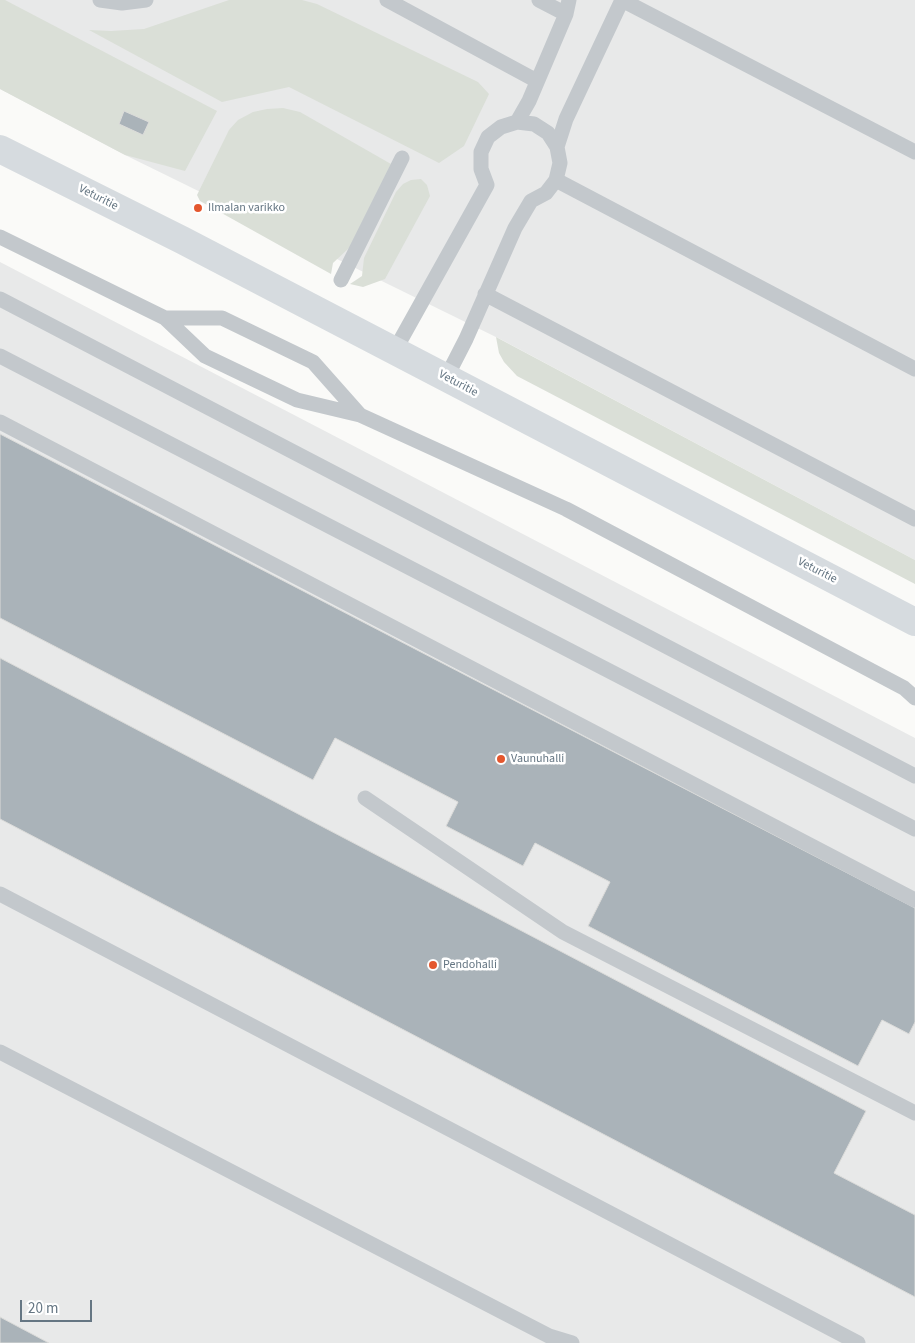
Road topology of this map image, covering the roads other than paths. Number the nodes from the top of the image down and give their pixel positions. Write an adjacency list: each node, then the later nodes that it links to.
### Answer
1 (100, 0): 2 (lane)
2 (146, 0)
3 (387, 0): 7 (lane)
4 (539, 0): 6 (lane)
5 (622, 0): 9 (lane); 11 (lane)
6 (568, 7): 7 (lane)
7 (537, 81): 8 (lane)
8 (517, 122): 9 (lane); 19 (lane)
9 (557, 147): 13 (lane)
10 (0, 149): 19 (main road, Veturitie)
11 (915, 152)
12 (402, 158): 15 (lane)
13 (556, 180): 16 (lane); 21 (lane)
14 (0, 237): 18 (lane)
15 (341, 280)
16 (485, 294): 22 (lane); 25 (lane)
17 (0, 299): 28 (lane)
18 (164, 318): 23 (lane); 23 (lane)
19 (395, 350): 22 (main road, Veturitie)
20 (0, 356): 30 (lane)
21 (915, 369)
22 (446, 378): 26 (main road, Veturitie)
23 (360, 415): 27 (lane)
24 (0, 422): 32 (lane)
25 (915, 520)
26 (915, 622)
27 (915, 698)
28 (915, 776)
29 (365, 798): 34 (lane)
30 (915, 829)
31 (0, 894): 37 (lane)
32 (915, 900)
33 (0, 1052): 35 (lane)
34 (915, 1113)
35 (550, 1339): 36 (lane)
36 (572, 1343)
37 (858, 1343)

